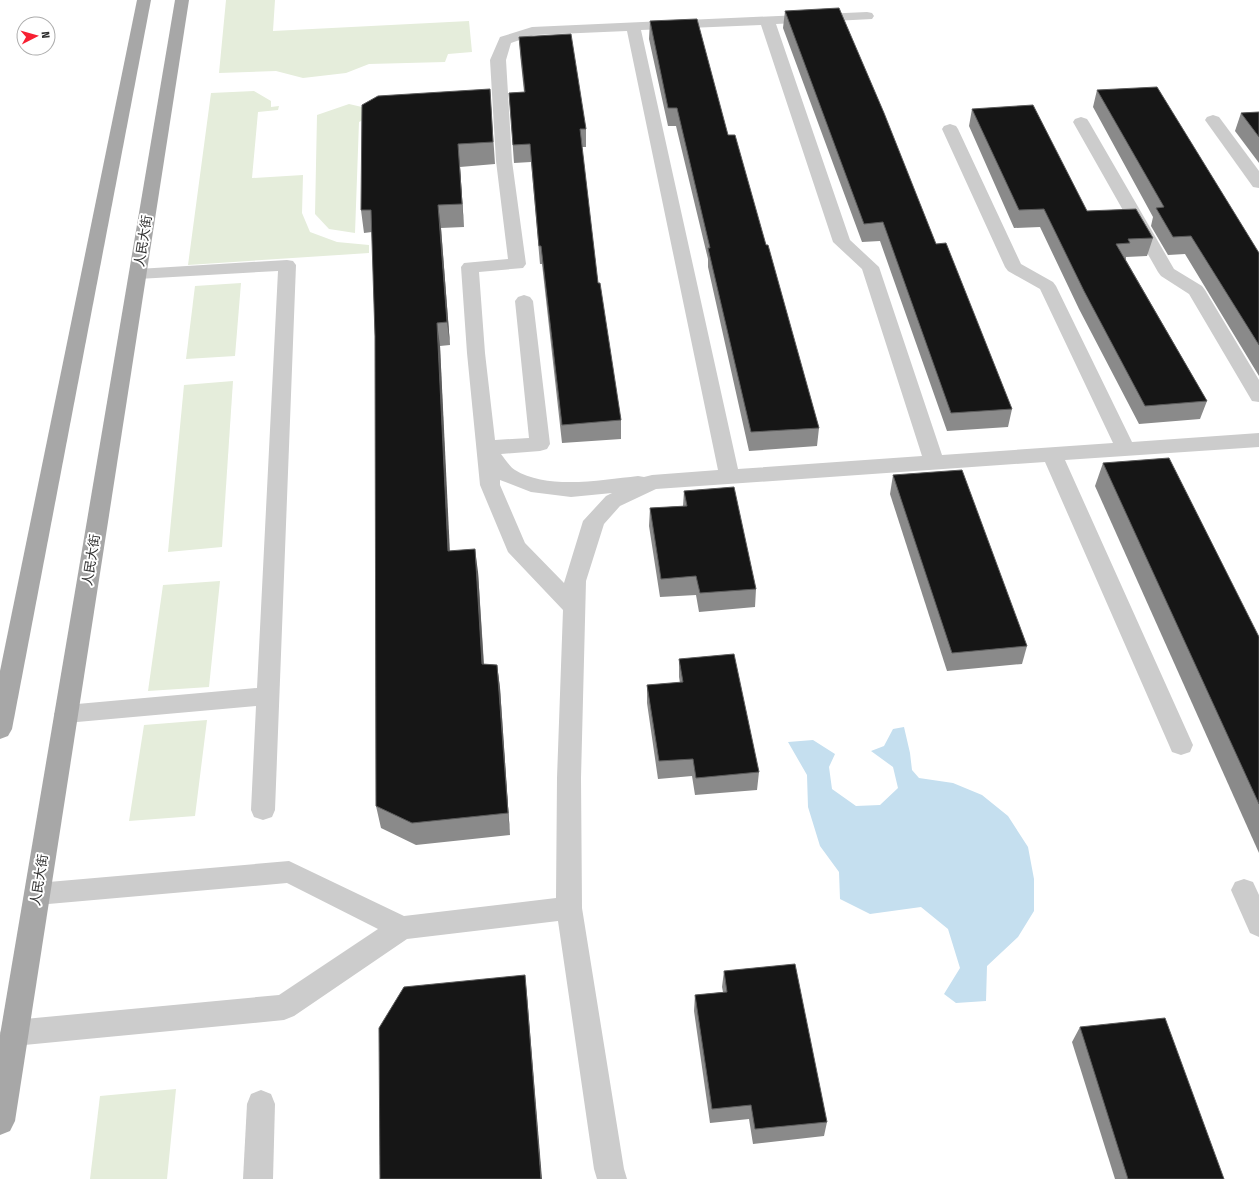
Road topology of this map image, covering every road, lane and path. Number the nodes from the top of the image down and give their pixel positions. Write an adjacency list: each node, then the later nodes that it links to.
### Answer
1 (144, 0): 23 (main road)
2 (182, 0): 10 (main road, 人民大街)
3 (867, 16): 4 (street)
4 (767, 20): 5 (street); 17 (street)
5 (633, 27): 14 (street); 18 (street)
6 (1213, 120): 9 (street)
7 (1081, 122): 12 (street)
8 (950, 129): 15 (street)
9 (1259, 183)
10 (138, 274): 21 (street); 22 (main road, 人民大街)
11 (524, 301): 14 (street)
12 (1259, 396)
13 (1259, 440): 15 (street)
14 (486, 448): 19 (street); 20 (street)
15 (1125, 448): 16 (street)
16 (1052, 454): 17 (street); 24 (street)
17 (934, 462): 18 (street)
18 (729, 476): 19 (street)
19 (652, 482): 20 (street)
20 (575, 609): 28 (street)
21 (268, 696): 22 (street); 25 (street)
22 (66, 714): 27 (main road, 人民大街)
23 (0, 729)
24 (1181, 745)
25 (263, 810)
26 (1244, 890): 29 (street)
27 (37, 894): 30 (street); 31 (main road, 人民大街)
28 (569, 908): 30 (street); 35 (street)
29 (1259, 925)
30 (402, 928): 31 (street)
31 (14, 1033): 33 (main road, 人民大街)
32 (261, 1104): 34 (street)
33 (0, 1121)
34 (258, 1179)
35 (612, 1179)

